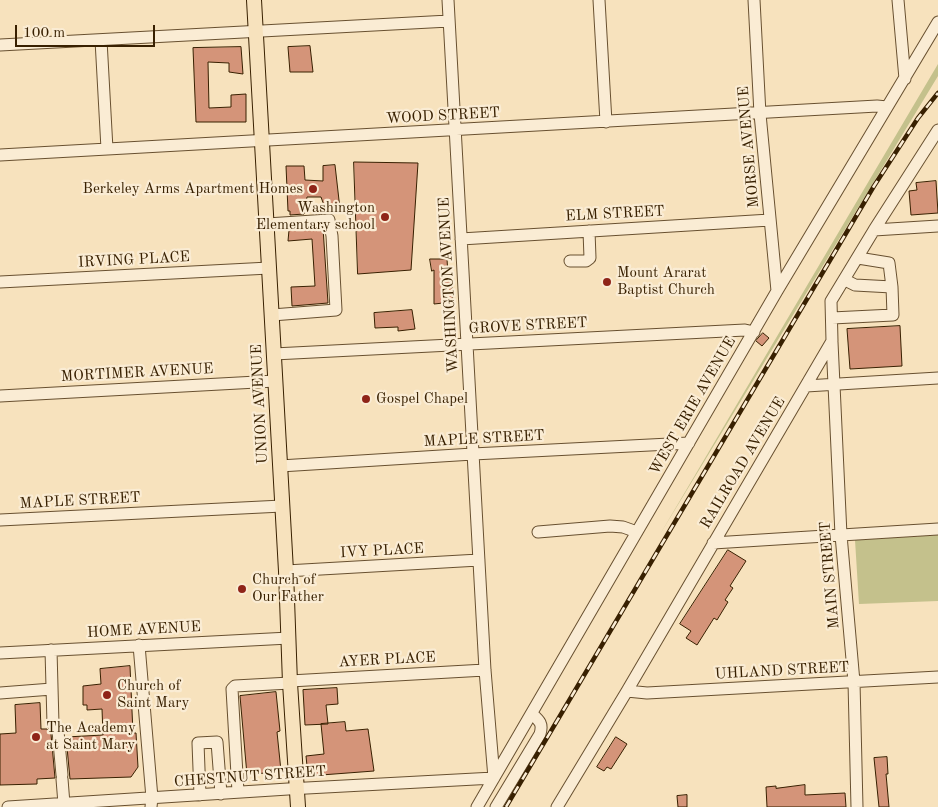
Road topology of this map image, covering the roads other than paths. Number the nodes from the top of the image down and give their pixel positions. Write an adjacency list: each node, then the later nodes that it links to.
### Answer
1 (254, 0): 8 (main road, UNION AVENUE)
2 (448, 0): 6 (street, WASHINGTON AVENUE)
3 (600, 0): 14 (street)
4 (754, 0): 13 (street, MORSE AVENUE)
5 (898, 0): 11 (street)
6 (449, 21): 8 (street); 15 (street, WASHINGTON AVENUE)
7 (938, 22): 11 (street, WEST ERIE AVENUE)
8 (256, 32): 9 (street); 17 (main road, UNION AVENUE)
9 (101, 40): 10 (street); 18 (street)
10 (0, 46)
11 (905, 79): 12 (street, WEST ERIE AVENUE)
12 (887, 107): 13 (street, WOOD STREET); 32 (street, WEST ERIE AVENUE)
13 (760, 114): 14 (street, WOOD STREET); 20 (street, MORSE AVENUE)
14 (606, 122): 15 (street, WOOD STREET)
15 (455, 130): 17 (street, WOOD STREET); 25 (street, WASHINGTON AVENUE)
16 (938, 130): 23 (street)
17 (262, 140): 18 (street, WOOD STREET); 21 (main road, UNION AVENUE)
18 (107, 149): 19 (street, WOOD STREET)
19 (0, 155)
20 (770, 220): 24 (street, ELM STREET); 32 (street, MORSE AVENUE)
21 (267, 224): 28 (main road, UNION AVENUE); 33 (street)
22 (938, 226): 23 (street)
23 (874, 230): 26 (street)
24 (589, 231): 25 (street, ELM STREET); 27 (street)
25 (461, 239): 37 (street, WASHINGTON AVENUE)
26 (858, 258): 29 (street); 31 (street)
27 (570, 261)
28 (269, 268): 30 (street, IRVING PLACE); 33 (main road, UNION AVENUE)
29 (844, 280): 31 (street); 34 (street)
30 (0, 282)
31 (892, 288): 34 (street)
32 (777, 291): 35 (street, WEST ERIE AVENUE)
33 (272, 315): 38 (main road, UNION AVENUE)
34 (832, 318): 36 (street)
35 (754, 332): 37 (street, GROVE STREET); 44 (street, WEST ERIE AVENUE)
36 (832, 341): 41 (street, MAIN STREET); 42 (street, RAILROAD AVENUE)
37 (467, 345): 38 (street, GROVE STREET); 45 (street, WASHINGTON AVENUE)
38 (274, 354): 40 (main road, UNION AVENUE)
39 (938, 378): 41 (street)
40 (275, 381): 43 (street, MORTIMER AVENUE); 46 (main road, UNION AVENUE)
41 (833, 384): 42 (street); 52 (street, MAIN STREET)
42 (806, 386): 53 (street, RAILROAD AVENUE)
43 (0, 396)
44 (689, 443): 45 (street, MAPLE STREET); 51 (street, WEST ERIE AVENUE)
45 (473, 454): 46 (street, MAPLE STREET); 54 (street, WASHINGTON AVENUE)
46 (280, 466): 47 (main road, UNION AVENUE)
47 (282, 506): 48 (street, MAPLE STREET); 55 (main road, UNION AVENUE)
48 (0, 520)
49 (938, 530): 52 (street)
50 (538, 532): 51 (street)
51 (637, 532): 67 (street, WEST ERIE AVENUE)
52 (841, 535): 53 (street); 63 (street, MAIN STREET)
53 (713, 543): 65 (street, RAILROAD AVENUE)
54 (479, 560): 55 (street, IVY PLACE); 60 (street, WASHINGTON AVENUE)
55 (286, 571): 56 (main road, UNION AVENUE)
56 (289, 638): 57 (street, HOME AVENUE); 62 (main road, UNION AVENUE)
57 (140, 645): 58 (street, HOME AVENUE); 73 (street)
58 (51, 650): 59 (street, HOME AVENUE); 64 (street)
59 (0, 653)
60 (485, 670): 62 (street, AYER PLACE); 68 (street, WASHINGTON AVENUE)
61 (938, 677): 63 (street, UHLAND STREET)
62 (290, 682): 69 (main road, UNION AVENUE); 70 (street, AYER PLACE)
63 (854, 682): 65 (street, UHLAND STREET); 80 (street, MAIN STREET)
64 (52, 689): 66 (street); 74 (street)
65 (627, 691): 79 (street, RAILROAD AVENUE)
66 (0, 693)
67 (532, 714): 68 (street, WEST ERIE AVENUE); 78 (street)
68 (494, 778): 69 (street, CHESTNUT STREET); 77 (street, WEST ERIE AVENUE)
69 (297, 789): 70 (street, CHESTNUT STREET); 76 (main road, UNION AVENUE)
70 (238, 792): 71 (street, CHESTNUT STREET)
71 (221, 794): 72 (street, CHESTNUT STREET); 72 (street)
72 (200, 795): 73 (street, CHESTNUT STREET)
73 (152, 802): 74 (street, CHESTNUT STREET)
74 (64, 804): 75 (street, CHESTNUT STREET)
75 (8, 807)
76 (298, 807)
77 (477, 807)
78 (496, 807)
79 (557, 807)
80 (857, 807)

